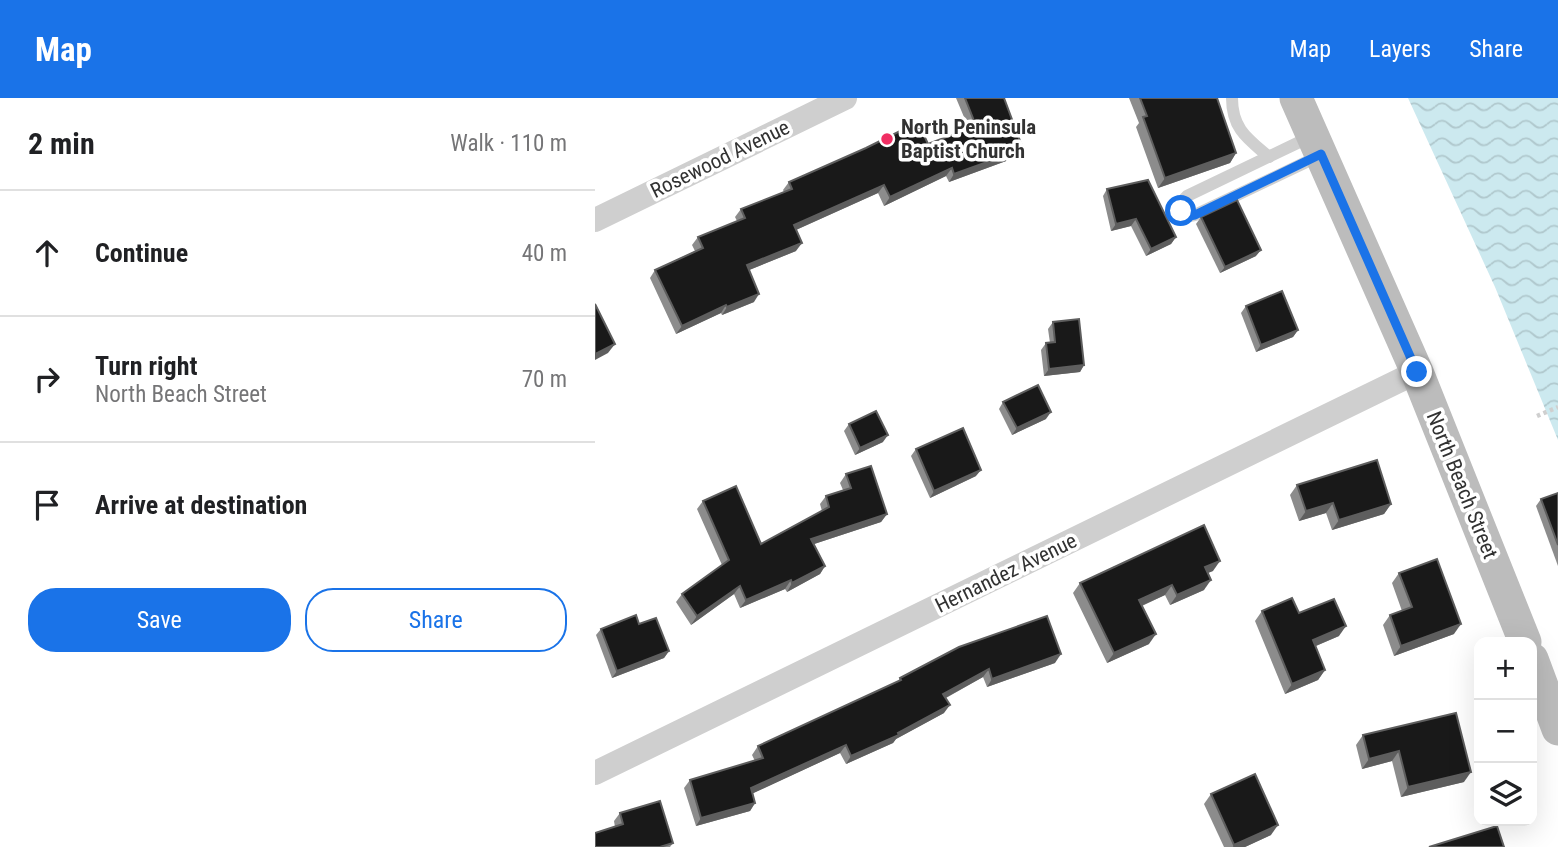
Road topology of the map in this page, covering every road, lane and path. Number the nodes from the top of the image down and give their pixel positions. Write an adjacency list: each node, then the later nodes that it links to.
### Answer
1 (845, 98): 6 (street, Rosewood Avenue)
2 (1232, 98): 5 (lane)
3 (1296, 98): 4 (street, North Beach Street)
4 (1317, 145): 5 (lane); 5 (lane); 7 (street, North Beach Street)
5 (1269, 157)
6 (595, 220)
7 (1417, 372): 10 (street, North Beach Street); 13 (street, Hernandez Avenue)
8 (1558, 407): 9 (path)
9 (1537, 416)
10 (1523, 637)
11 (1537, 672): 12 (street)
12 (1558, 729)
13 (595, 773)

